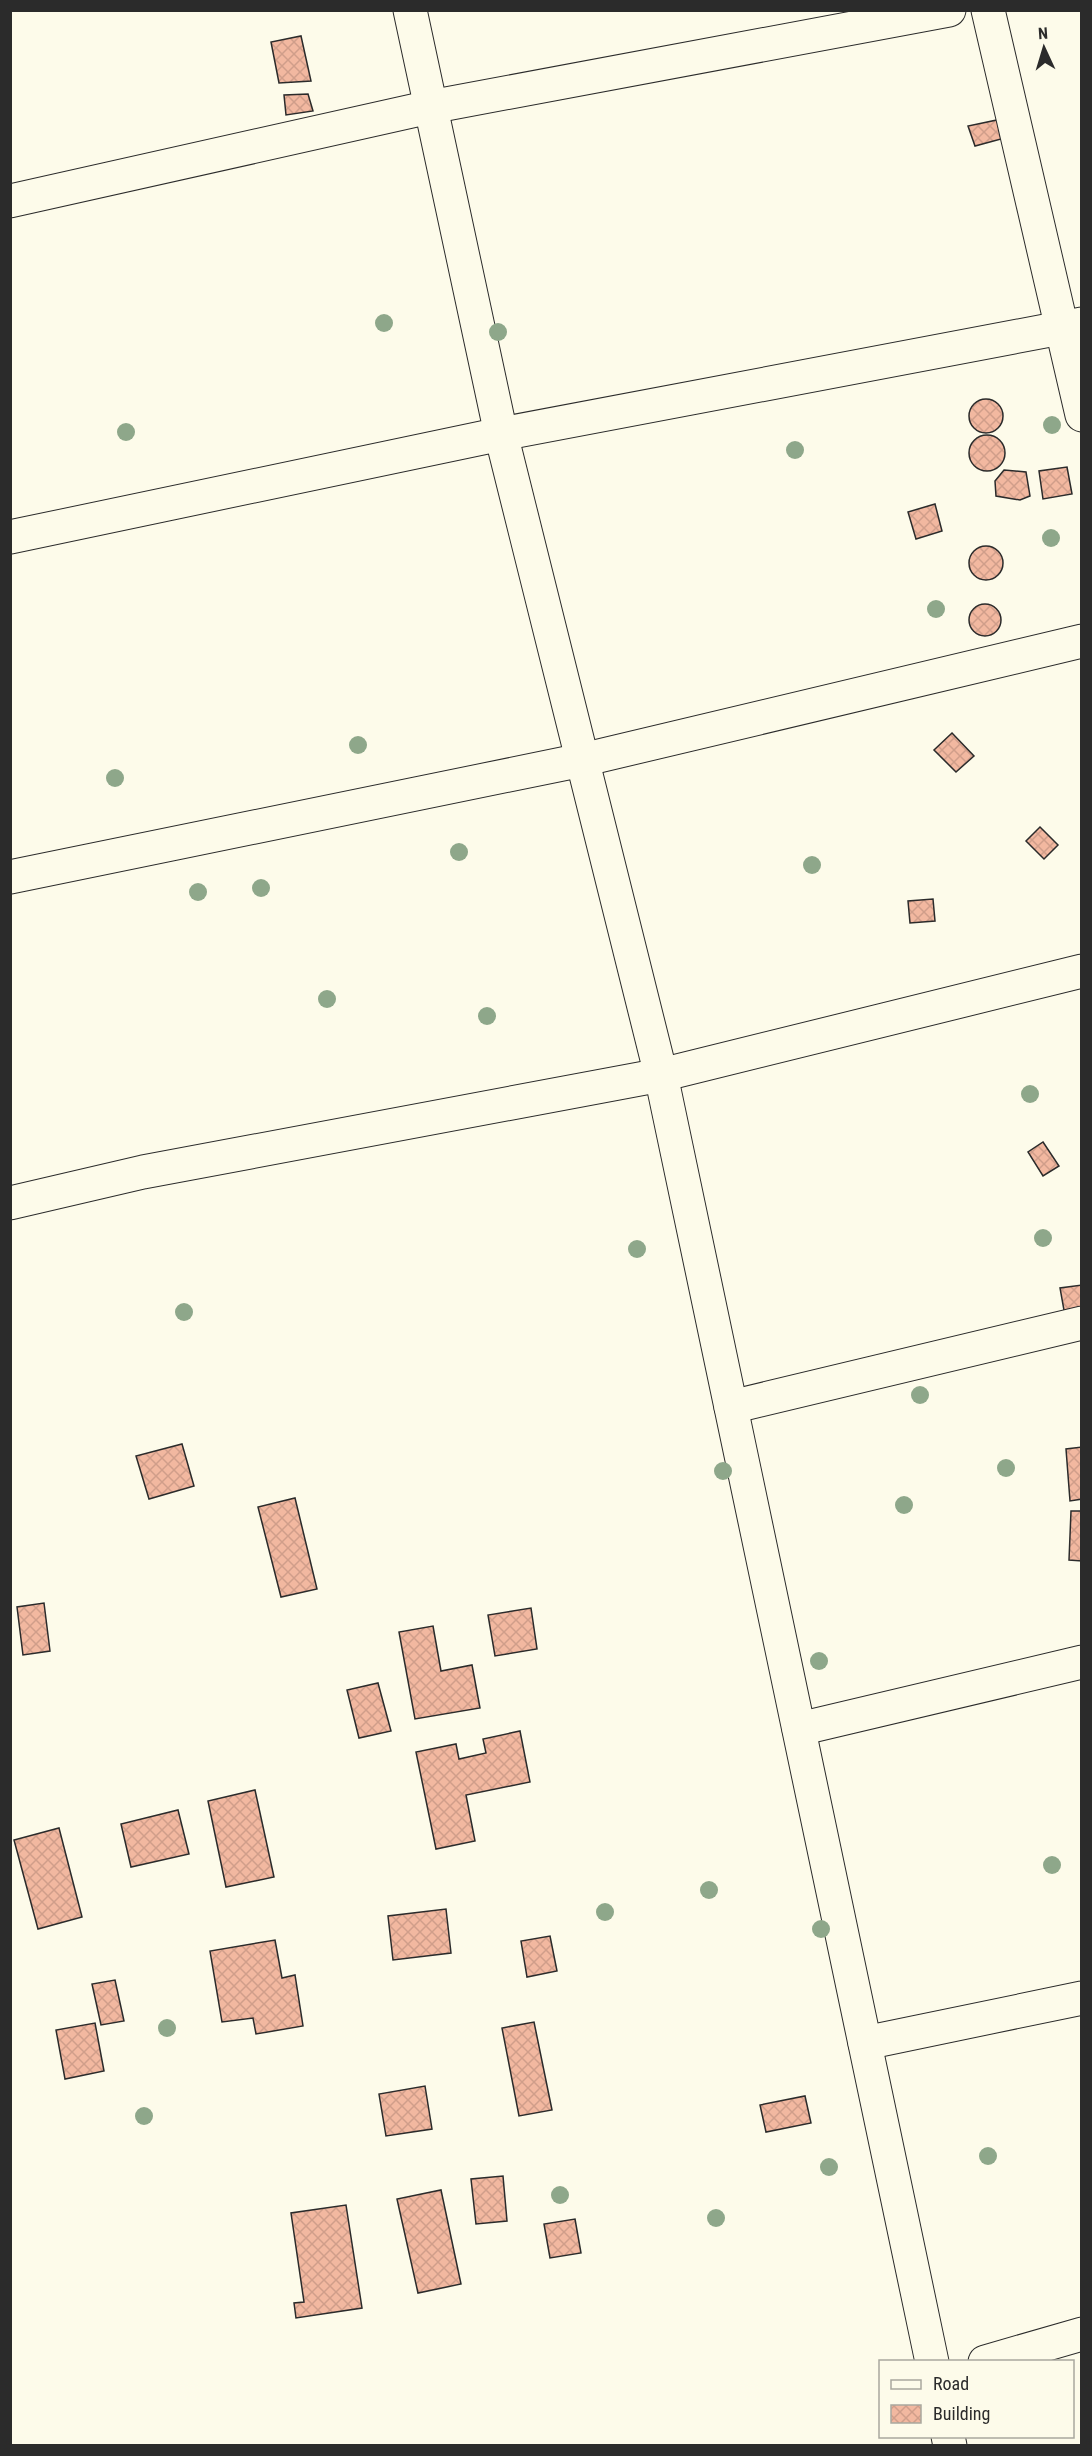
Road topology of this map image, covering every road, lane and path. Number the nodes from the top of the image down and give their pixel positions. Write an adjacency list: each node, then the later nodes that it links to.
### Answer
1 (410, 10): 4 (street)
2 (949, 10): 4 (street)
3 (988, 10): 6 (street)
4 (430, 107): 5 (street); 8 (street)
5 (10, 201)
6 (1071, 326): 7 (street); 8 (street)
7 (1082, 415)
8 (501, 434): 9 (street); 11 (street)
9 (10, 537)
10 (1082, 641): 11 (street)
11 (582, 760): 12 (street); 14 (street)
12 (10, 877)
13 (1082, 971): 14 (street)
14 (661, 1075): 15 (street); 17 (street)
15 (10, 1203)
16 (1082, 1323): 17 (street)
17 (731, 1407): 19 (street)
18 (1082, 1662): 19 (street)
19 (799, 1729): 21 (street)
20 (1082, 1998): 21 (street)
21 (865, 2043): 23 (street)
22 (1082, 2334): 24 (street)
23 (933, 2360)
24 (989, 2360)

